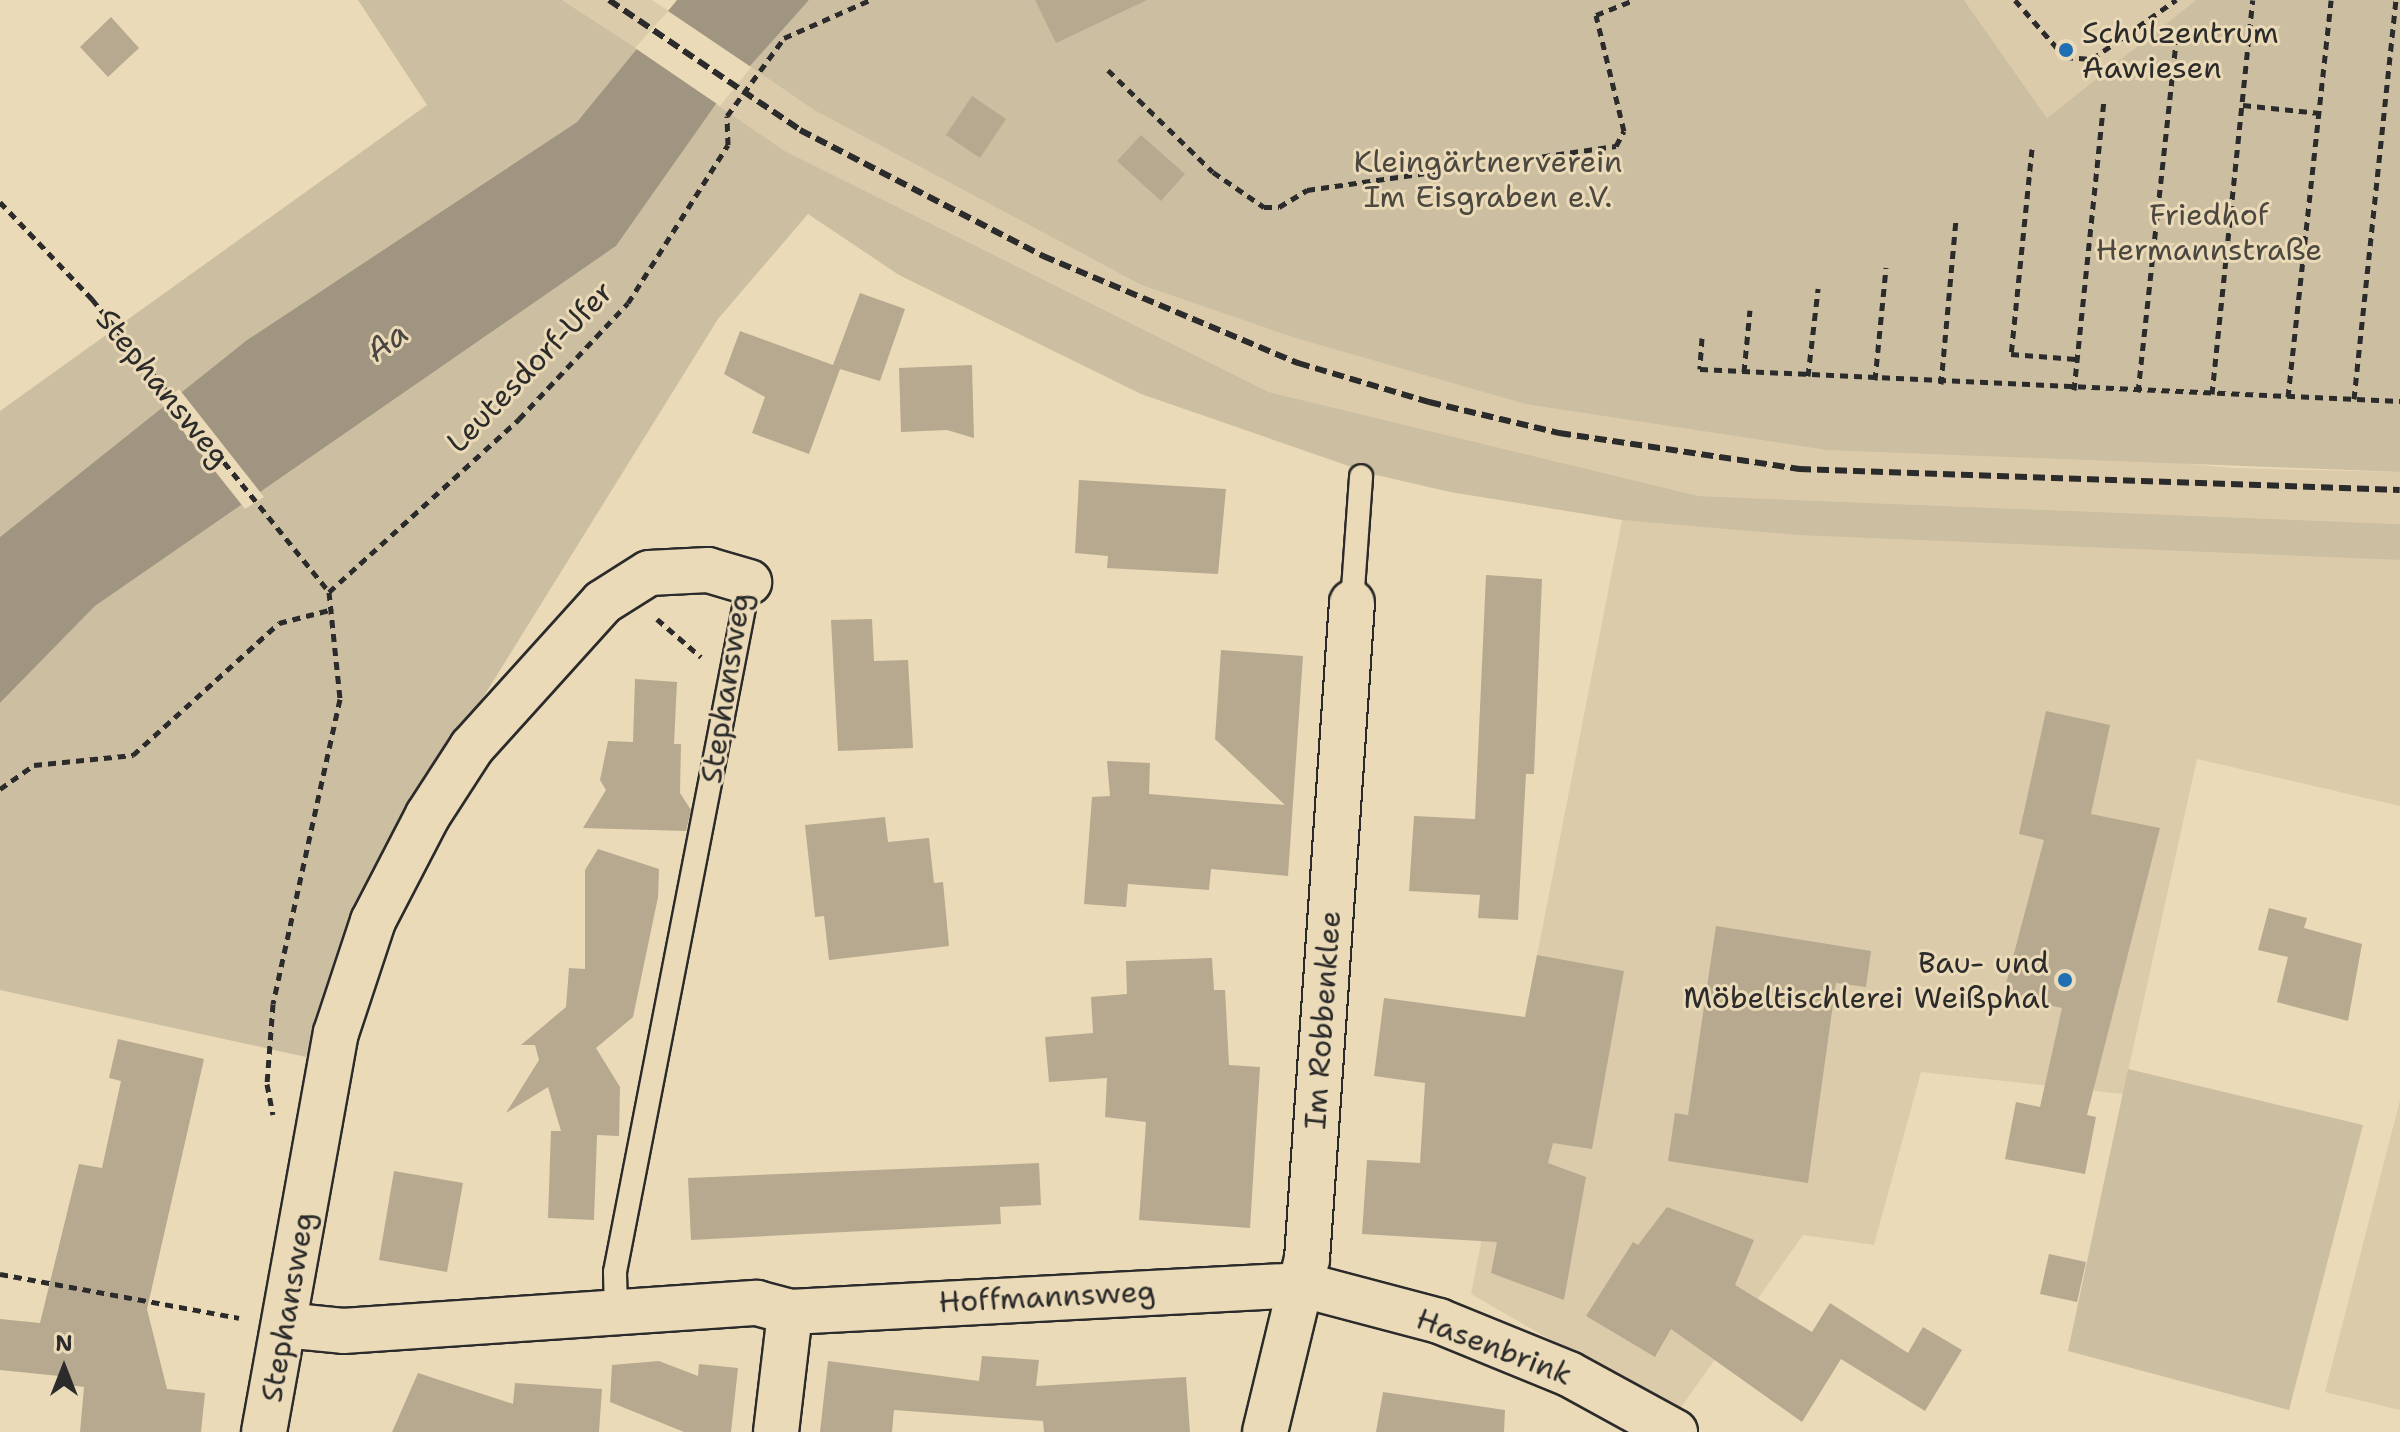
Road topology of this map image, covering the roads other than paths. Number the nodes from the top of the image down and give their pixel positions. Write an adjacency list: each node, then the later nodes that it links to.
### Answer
1 (1361, 476): 3 (lane)
2 (749, 582): 6 (lane, Stephansweg); 7 (street, Stephansweg)
3 (1352, 603): 4 (street, Im Robbenklee)
4 (1303, 1285): 5 (street, Hoffmannsweg); 10 (street, Im Robbenklee); 11 (street, Hasenbrink)
5 (790, 1312): 6 (street, Hoffmannsweg); 9 (street)
6 (616, 1313): 7 (street, Hoffmannsweg)
7 (284, 1325): 8 (street, Stephansweg)
8 (264, 1432)
9 (776, 1432)
10 (1265, 1432)
11 (1675, 1432)

